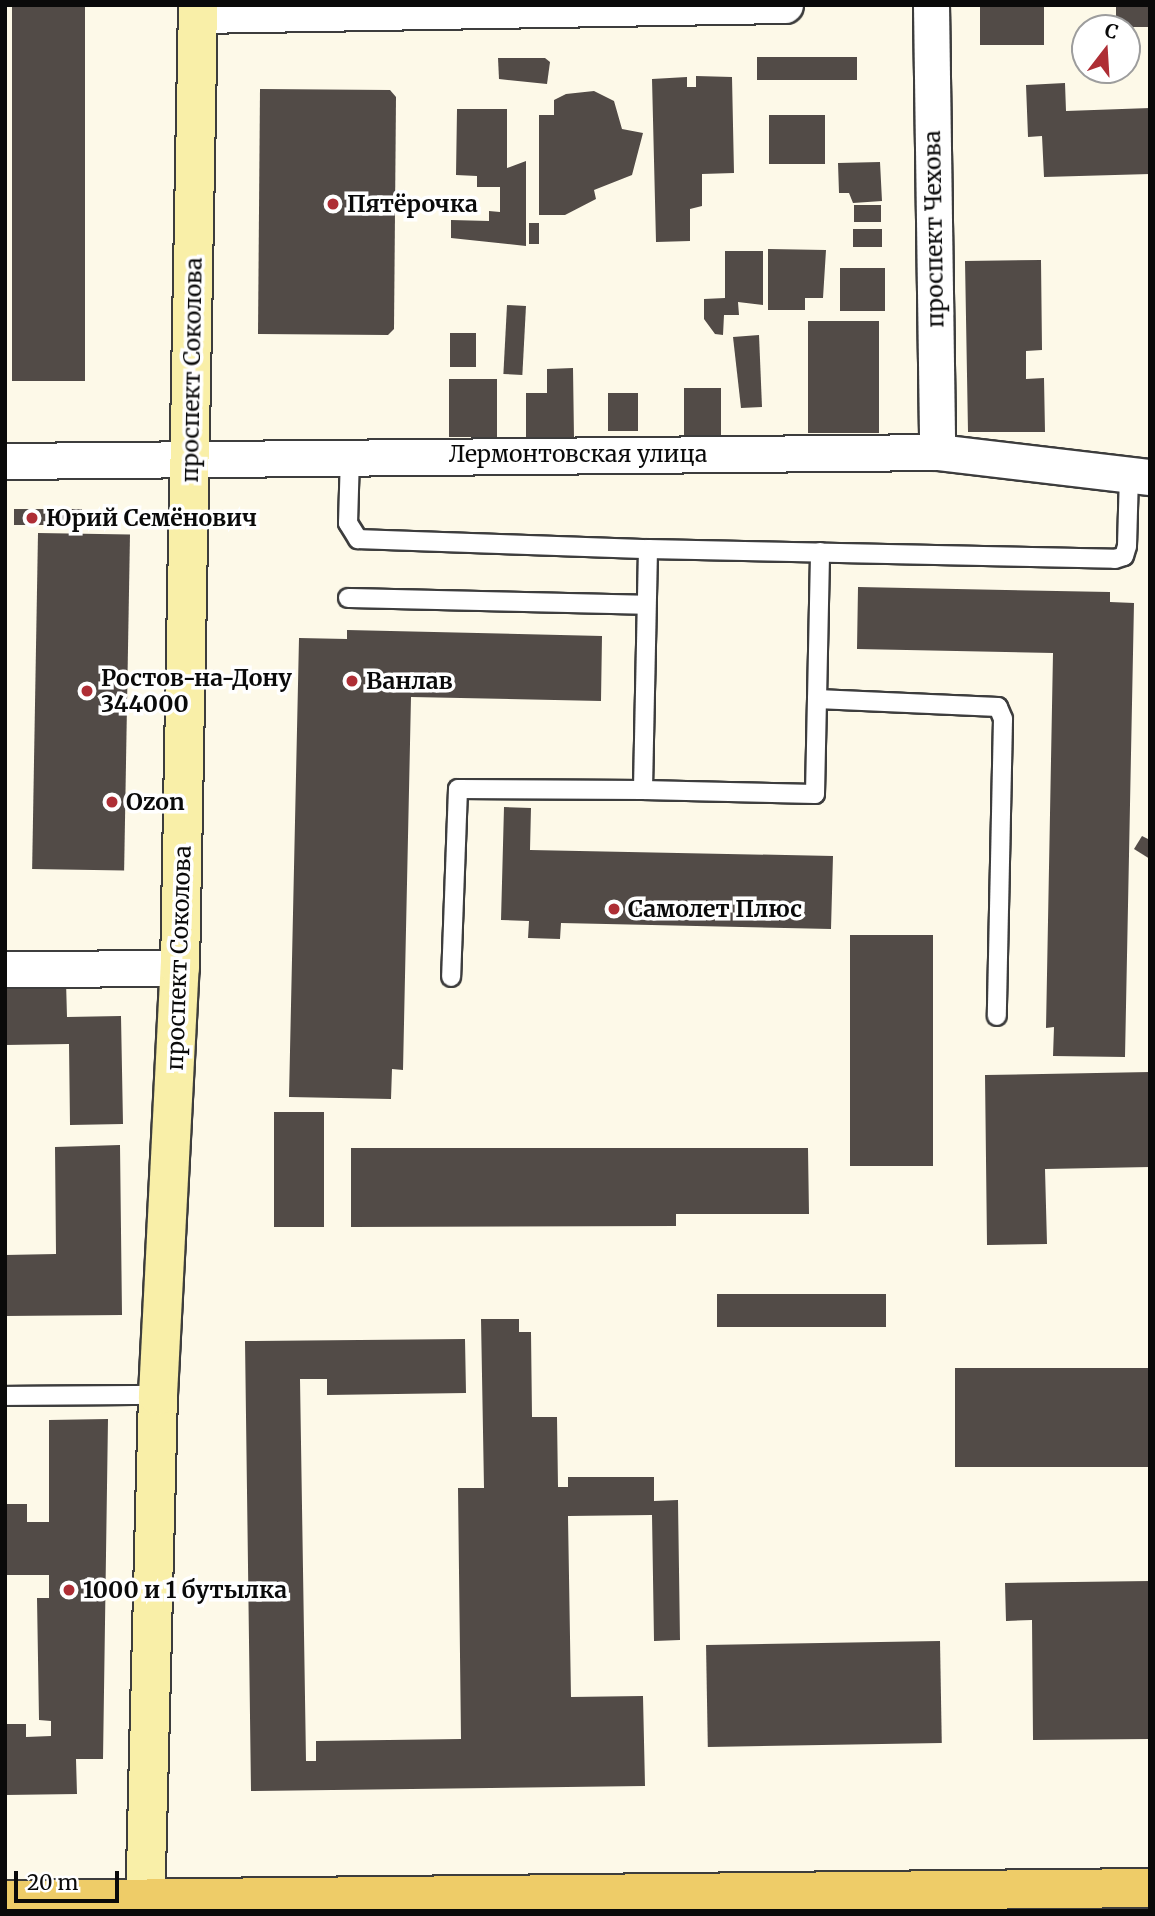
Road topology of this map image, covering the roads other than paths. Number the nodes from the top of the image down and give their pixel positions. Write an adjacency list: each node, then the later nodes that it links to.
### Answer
1 (785, 5): 3 (street)
2 (931, 5): 5 (street, проспект Чехова)
3 (635, 7): 4 (street)
4 (198, 10): 7 (main road, проспект Соколова)
5 (937, 452): 6 (street, Лермонтовская улица); 9 (street, Лермонтовская улица)
6 (350, 456): 7 (street, Лермонтовская улица); 10 (lane)
7 (191, 457): 8 (street, Лермонтовская улица); 16 (main road, проспект Соколова)
8 (5, 461)
9 (1139, 475): 11 (lane)
10 (648, 549): 11 (lane); 13 (lane)
11 (820, 552): 14 (lane)
12 (348, 598): 13 (lane)
13 (646, 605): 15 (lane)
14 (817, 699): 15 (lane); 19 (lane)
15 (643, 790): 18 (lane)
16 (180, 968): 17 (street); 20 (main road, проспект Соколова)
17 (5, 969)
18 (451, 977)
19 (997, 1016)
20 (158, 1395): 21 (lane); 24 (main road, проспект Соколова)
21 (5, 1396)
22 (1150, 1888): 24 (main road)
23 (5, 1900): 24 (main road)
24 (145, 1905)

